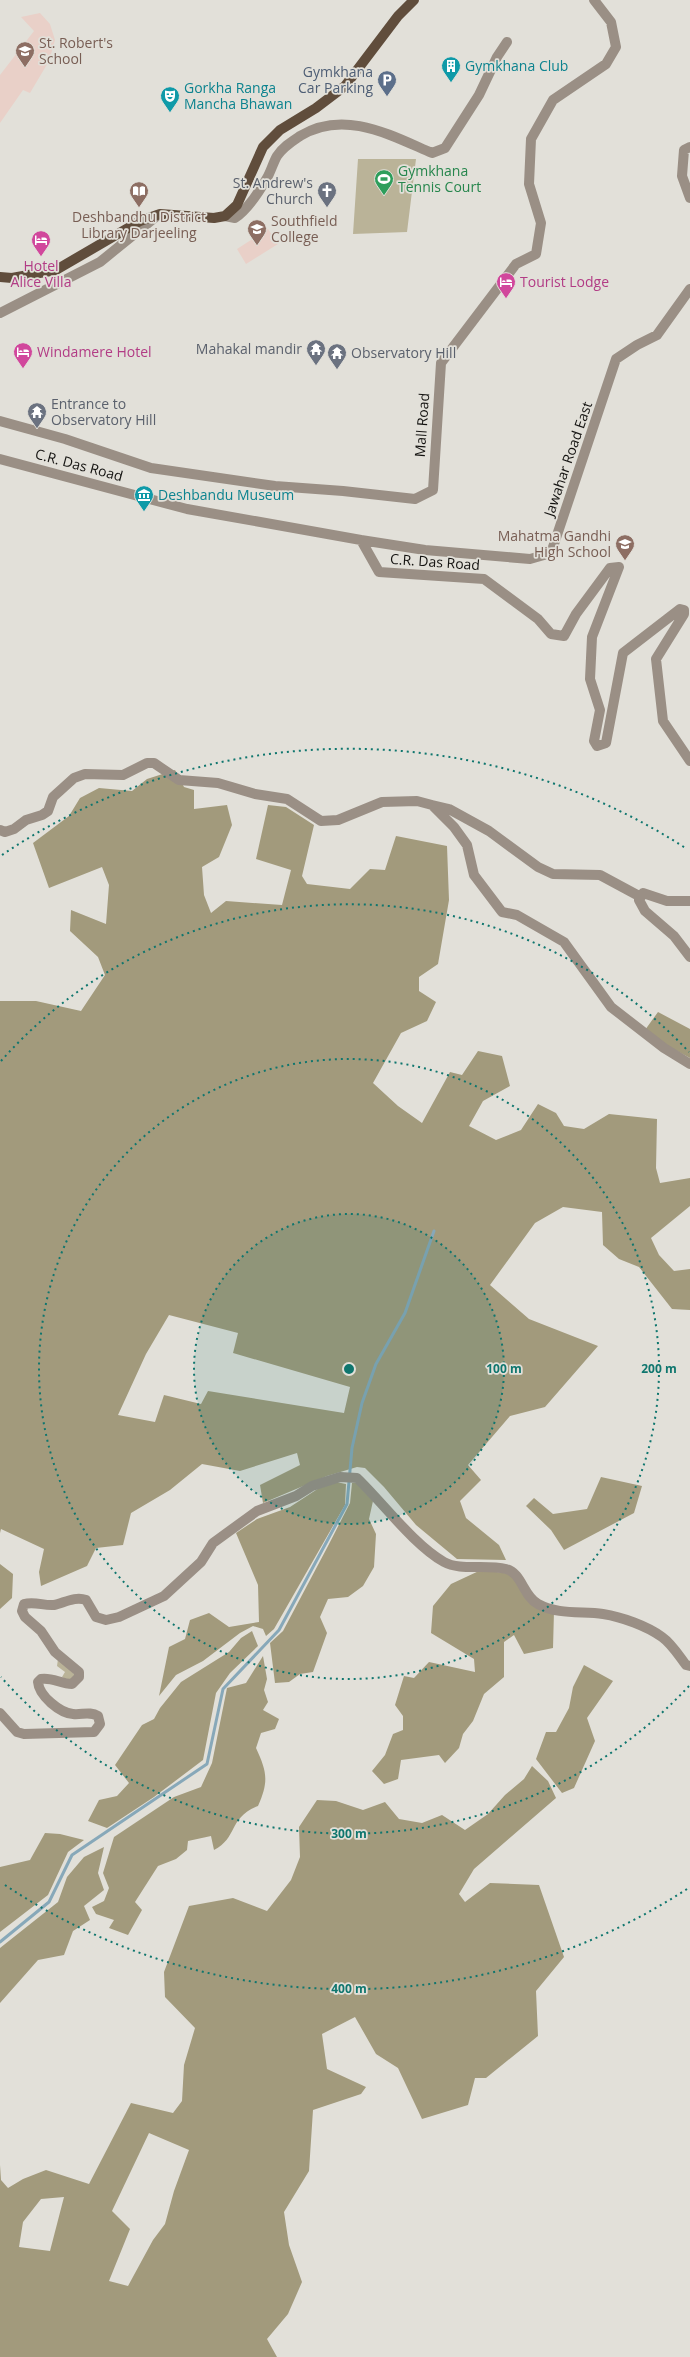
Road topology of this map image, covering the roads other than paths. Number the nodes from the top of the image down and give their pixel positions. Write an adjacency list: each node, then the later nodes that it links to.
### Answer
1 (414, 0): 7 (main road)
2 (594, 0): 11 (street, Mall Road)
3 (507, 42): 7 (street)
4 (690, 147): 5 (street)
5 (690, 198)
6 (160, 214): 7 (main road); 8 (main road); 10 (street)
7 (224, 216)
8 (0, 277)
9 (690, 289): 13 (street, Jawahar Road East)
10 (0, 313)
11 (0, 421)
12 (0, 459): 13 (street, C.R. Das Road)
13 (362, 540): 14 (street, C.R. Das Road)
14 (690, 761)
15 (432, 805): 16 (street); 17 (street); 20 (street)
16 (0, 830)
17 (639, 896): 18 (street); 19 (street)
18 (690, 901)
19 (690, 957)
20 (690, 1064)
21 (690, 1666): 22 (street)
22 (0, 1712)

